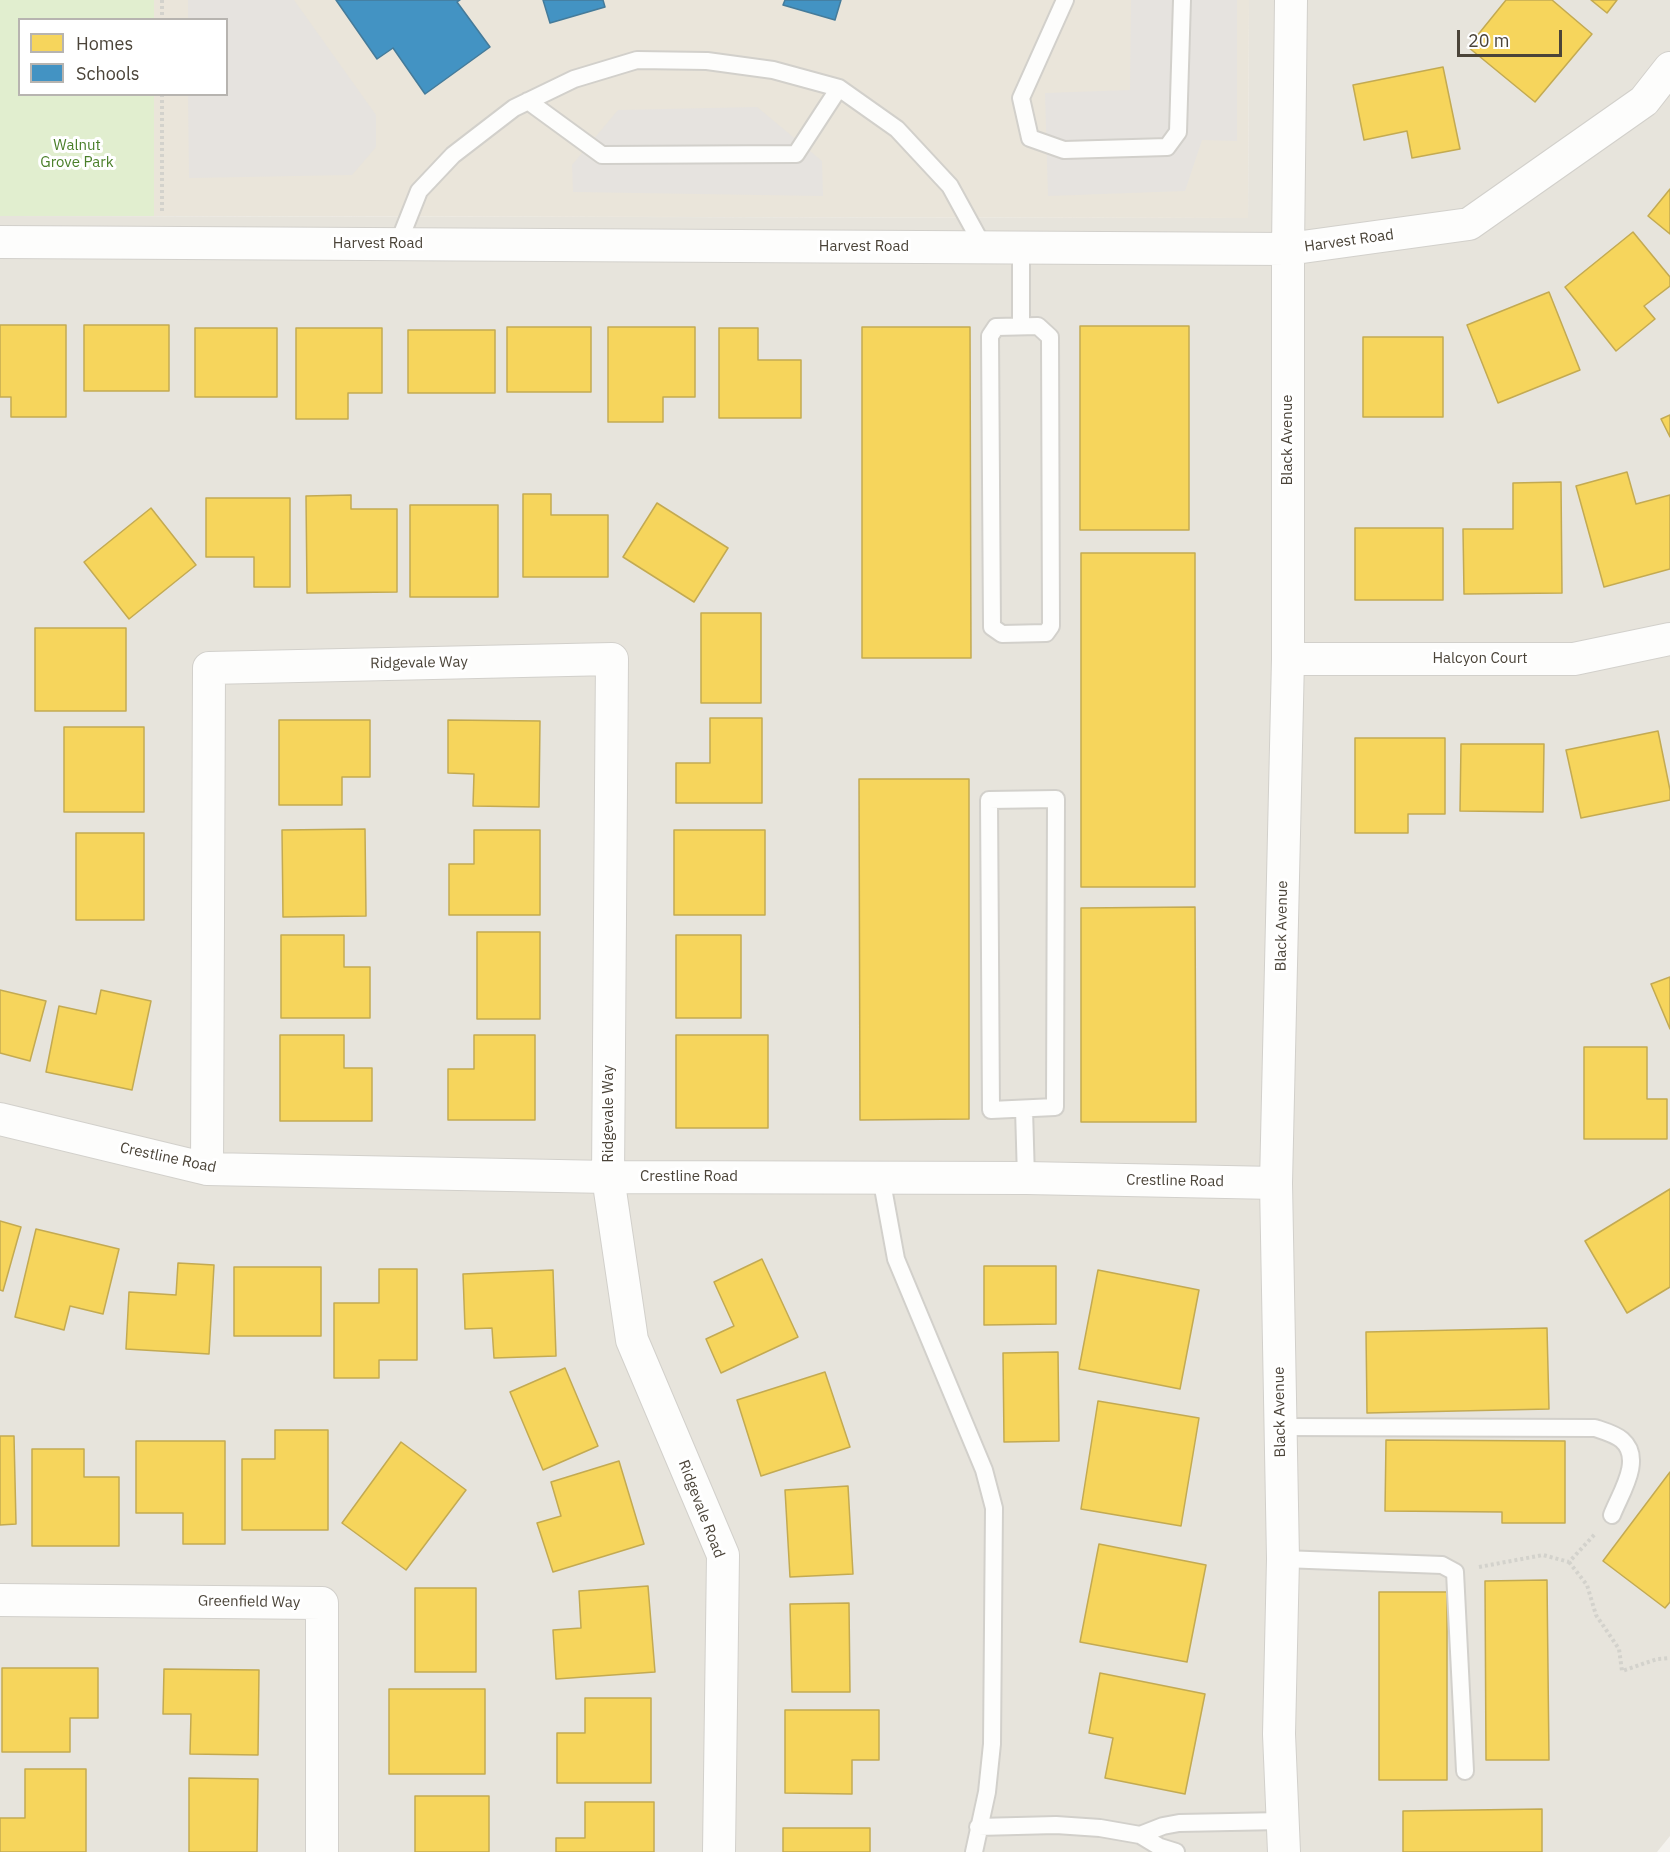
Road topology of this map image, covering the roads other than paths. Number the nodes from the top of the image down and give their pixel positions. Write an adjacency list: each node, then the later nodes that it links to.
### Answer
1 (1065, 0): 2 (lane)
2 (1182, 0)
3 (1291, 0): 11 (street, Black Avenue)
4 (1670, 68): 11 (street, Harvest Road)
5 (839, 88): 6 (lane); 6 (lane); 9 (lane)
6 (528, 101): 8 (lane)
7 (0, 242): 8 (street, Harvest Road)
8 (398, 244): 9 (street, Harvest Road)
9 (984, 248): 10 (street, Harvest Road)
10 (1021, 248): 11 (street, Harvest Road); 12 (lane)
11 (1288, 249): 14 (street, Black Avenue)
12 (1021, 326): 12 (lane)
13 (1670, 639): 14 (street, Halcyon Court)
14 (1288, 659): 21 (street, Black Avenue)
15 (1024, 1109): 15 (lane); 20 (lane)
16 (0, 1119): 17 (street, Crestline Road)
17 (207, 1169): 18 (street, Crestline Road); 18 (street, Ridgevale Way)
18 (608, 1177): 19 (street, Crestline Road); 31 (street, Ridgevale Road)
19 (881, 1177): 20 (street, Crestline Road); 28 (lane)
20 (1026, 1178): 21 (street, Crestline Road)
21 (1276, 1183): 22 (street, Black Avenue)
22 (1280, 1427): 23 (lane); 24 (street, Black Avenue)
23 (1612, 1515)
24 (1283, 1559): 26 (lane); 27 (street, Black Avenue)
25 (0, 1600): 30 (street, Greenfield Way)
26 (1465, 1771)
27 (1282, 1821): 29 (lane); 34 (street, Black Avenue)
28 (978, 1827): 29 (lane); 32 (lane)
29 (1140, 1835): 33 (lane)
30 (322, 1852)
31 (719, 1852)
32 (974, 1852)
33 (1176, 1852)
34 (1284, 1852)

